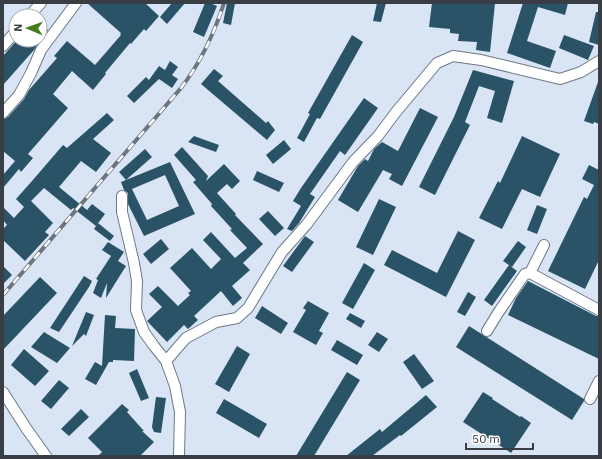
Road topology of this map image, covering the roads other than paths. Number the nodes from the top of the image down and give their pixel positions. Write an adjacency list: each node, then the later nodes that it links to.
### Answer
1 (76, 3): 3 (street)
2 (599, 61): 9 (street)
3 (3, 113)
4 (122, 196): 9 (street)
5 (544, 245): 6 (street)
6 (530, 273): 7 (street); 8 (street)
7 (599, 310)
8 (487, 331)
9 (166, 361): 14 (street)
10 (599, 381): 12 (street)
11 (3, 392): 13 (street)
12 (590, 399)
13 (46, 456)
14 (179, 456)

